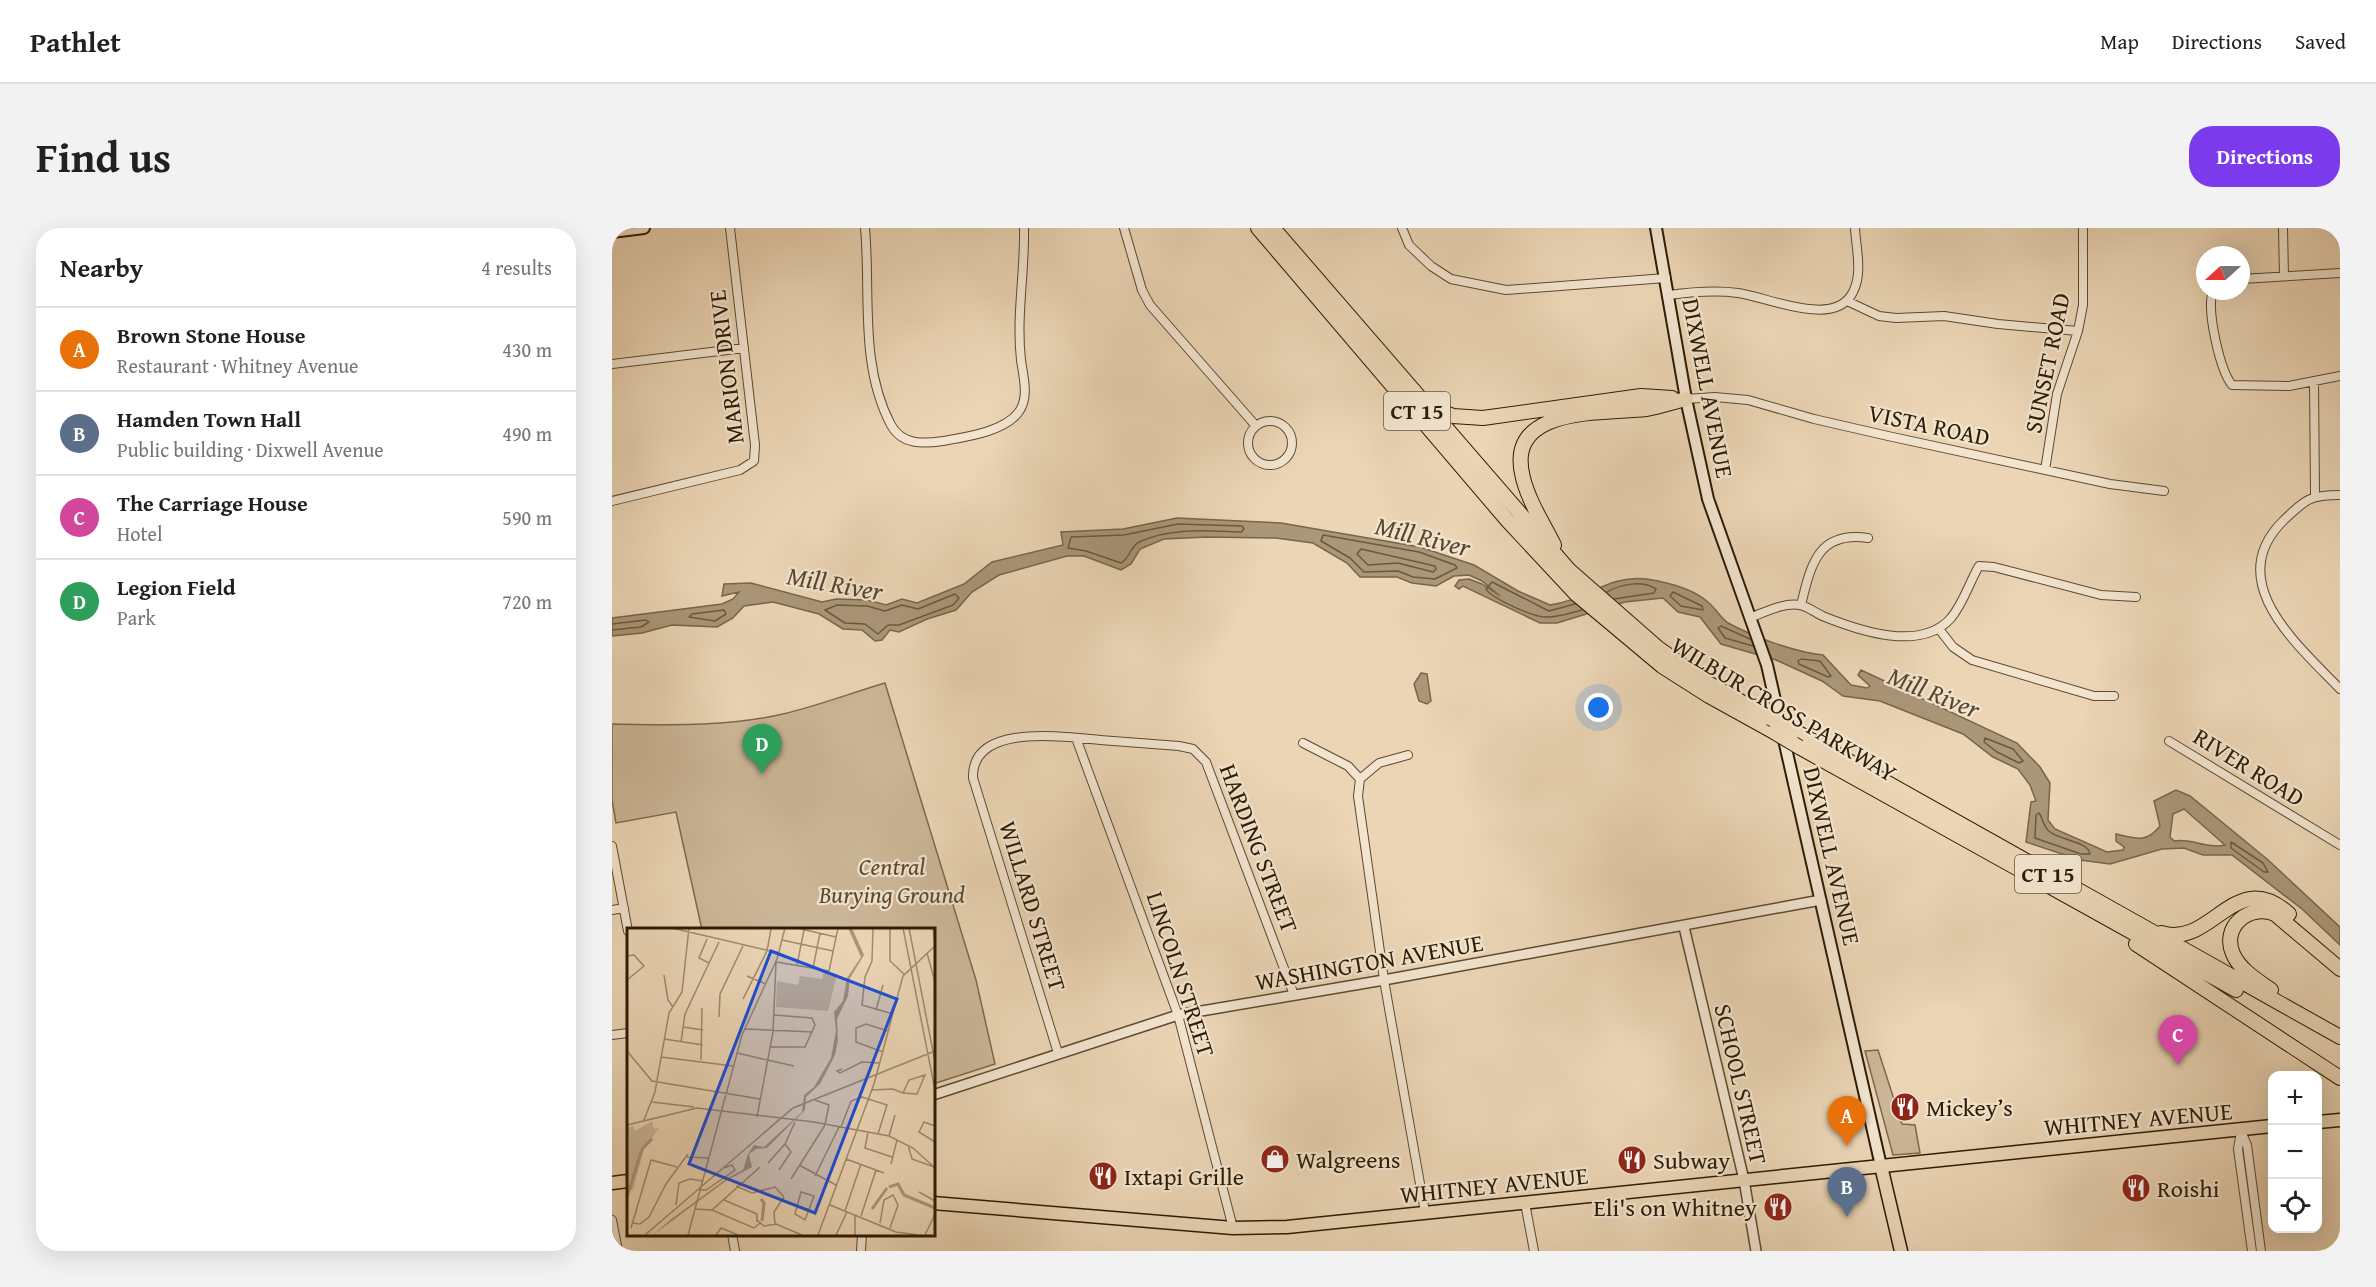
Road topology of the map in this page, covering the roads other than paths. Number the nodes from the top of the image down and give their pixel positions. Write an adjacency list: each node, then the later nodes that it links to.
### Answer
1 (644, 228): 13 (main road)
2 (730, 228): 22 (street, MARION DRIVE)
3 (865, 228): 4 (street)
4 (1024, 228)
5 (1124, 228): 28 (street)
6 (1258, 228): 53 (highway, WILBUR CROSS PARKWAY / CT 15, bridge)
7 (1272, 228): 27 (highway, WILBUR CROSS PARKWAY / CT 15)
8 (1402, 228): 16 (street)
9 (1656, 228): 16 (main road, DIXWELL AVENUE)
10 (1855, 228): 20 (street)
11 (2083, 228): 21 (street, SUNSET ROAD)
12 (2283, 228): 15 (street)
13 (612, 232)
14 (2340, 273): 15 (street)
15 (2284, 276): 17 (street)
16 (1666, 278): 18 (main road, DIXWELL AVENUE)
17 (2250, 278)
18 (1669, 295): 20 (street); 26 (main road, DIXWELL AVENUE)
19 (2211, 300): 25 (street)
20 (1848, 301): 21 (street)
21 (2079, 331): 29 (street, SUNSET ROAD)
22 (744, 348): 23 (street); 33 (street, MARION DRIVE)
23 (612, 364)
24 (2340, 376): 25 (street)
25 (2314, 381): 31 (street)
26 (1686, 399): 27 (highway); 29 (street, VISTA ROAD); 35 (highway); 38 (main road, DIXWELL AVENUE)
27 (1424, 405): 35 (highway, WILBUR CROSS PARKWAY / CT 15)
28 (1256, 426): 28 (street)
29 (2045, 470): 30 (street, VISTA ROAD)
30 (2164, 491)
31 (2315, 495): 32 (street); 40 (street)
32 (2340, 495)
33 (612, 501)
34 (1868, 538): 37 (street)
35 (1569, 570): 55 (highway, WILBUR CROSS PARKWAY / CT 15, bridge)
36 (2136, 597): 39 (street)
37 (1801, 605): 38 (street); 39 (street)
38 (1752, 617): 49 (main road, DIXWELL AVENUE)
39 (1939, 629): 41 (street)
40 (2340, 689)
41 (2114, 696)
42 (1076, 738): 59 (street, HARDING STREET); 60 (street, LINCOLN STREET); 66 (street, WILLARD STREET)
43 (2169, 741): 47 (street, RIVER ROAD)
44 (1303, 743): 46 (street)
45 (1408, 755): 46 (street)
46 (1360, 779): 58 (street)
47 (2340, 845)
48 (612, 846): 50 (street)
49 (1821, 900): 52 (street, WASHINGTON AVENUE); 73 (main road, DIXWELL AVENUE)
50 (624, 908): 51 (street); 54 (street)
51 (612, 910)
52 (1684, 927): 58 (street, WASHINGTON AVENUE); 76 (street, SCHOOL STREET)
53 (2120, 927): 65 (highway, WILBUR CROSS PARKWAY / CT 15); 67 (highway)
54 (627, 928)
55 (2147, 929): 56 (highway); 61 (highway, WILBUR CROSS PARKWAY / CT 15)
56 (2340, 958)
57 (2340, 969): 61 (highway)
58 (1384, 980): 59 (street, WASHINGTON AVENUE); 81 (street)
59 (1293, 995): 60 (street, WASHINGTON AVENUE)
60 (1178, 1014): 66 (street, WASHINGTON AVENUE); 83 (street, LINCOLN STREET)
61 (2302, 1016): 64 (highway, WILBUR CROSS PARKWAY / CT 15)
62 (627, 1033): 63 (street)
63 (612, 1035)
64 (2340, 1037)
65 (2340, 1048)
66 (1058, 1053): 68 (street, WASHINGTON AVENUE)
67 (2340, 1078)
68 (934, 1095)
69 (2340, 1120): 70 (main road)
70 (2322, 1122)
71 (2268, 1127): 72 (main road, WHITNEY AVENUE)
72 (2241, 1131): 73 (main road, WHITNEY AVENUE); 74 (street); 75 (street)
73 (1881, 1166): 76 (main road, WHITNEY AVENUE); 93 (main road, DIXWELL AVENUE)
74 (2251, 1176): 75 (street); 87 (street)
75 (2242, 1177): 86 (street)
76 (1744, 1180): 80 (main road, WHITNEY AVENUE); 92 (street, SCHOOL STREET)
77 (627, 1181): 78 (main road)
78 (612, 1183)
79 (934, 1203): 83 (main road, WHITNEY AVENUE)
80 (1525, 1203): 81 (main road, WHITNEY AVENUE); 91 (street)
81 (1425, 1212): 83 (main road, WHITNEY AVENUE)
82 (612, 1220): 88 (street)
83 (1233, 1228)
84 (732, 1236): 89 (street)
85 (862, 1236): 90 (street)
86 (2252, 1249): 87 (street)
87 (2261, 1249)
88 (618, 1251)
89 (735, 1251)
90 (861, 1251)
91 (1534, 1251)
92 (1756, 1251)
93 (1901, 1251)

